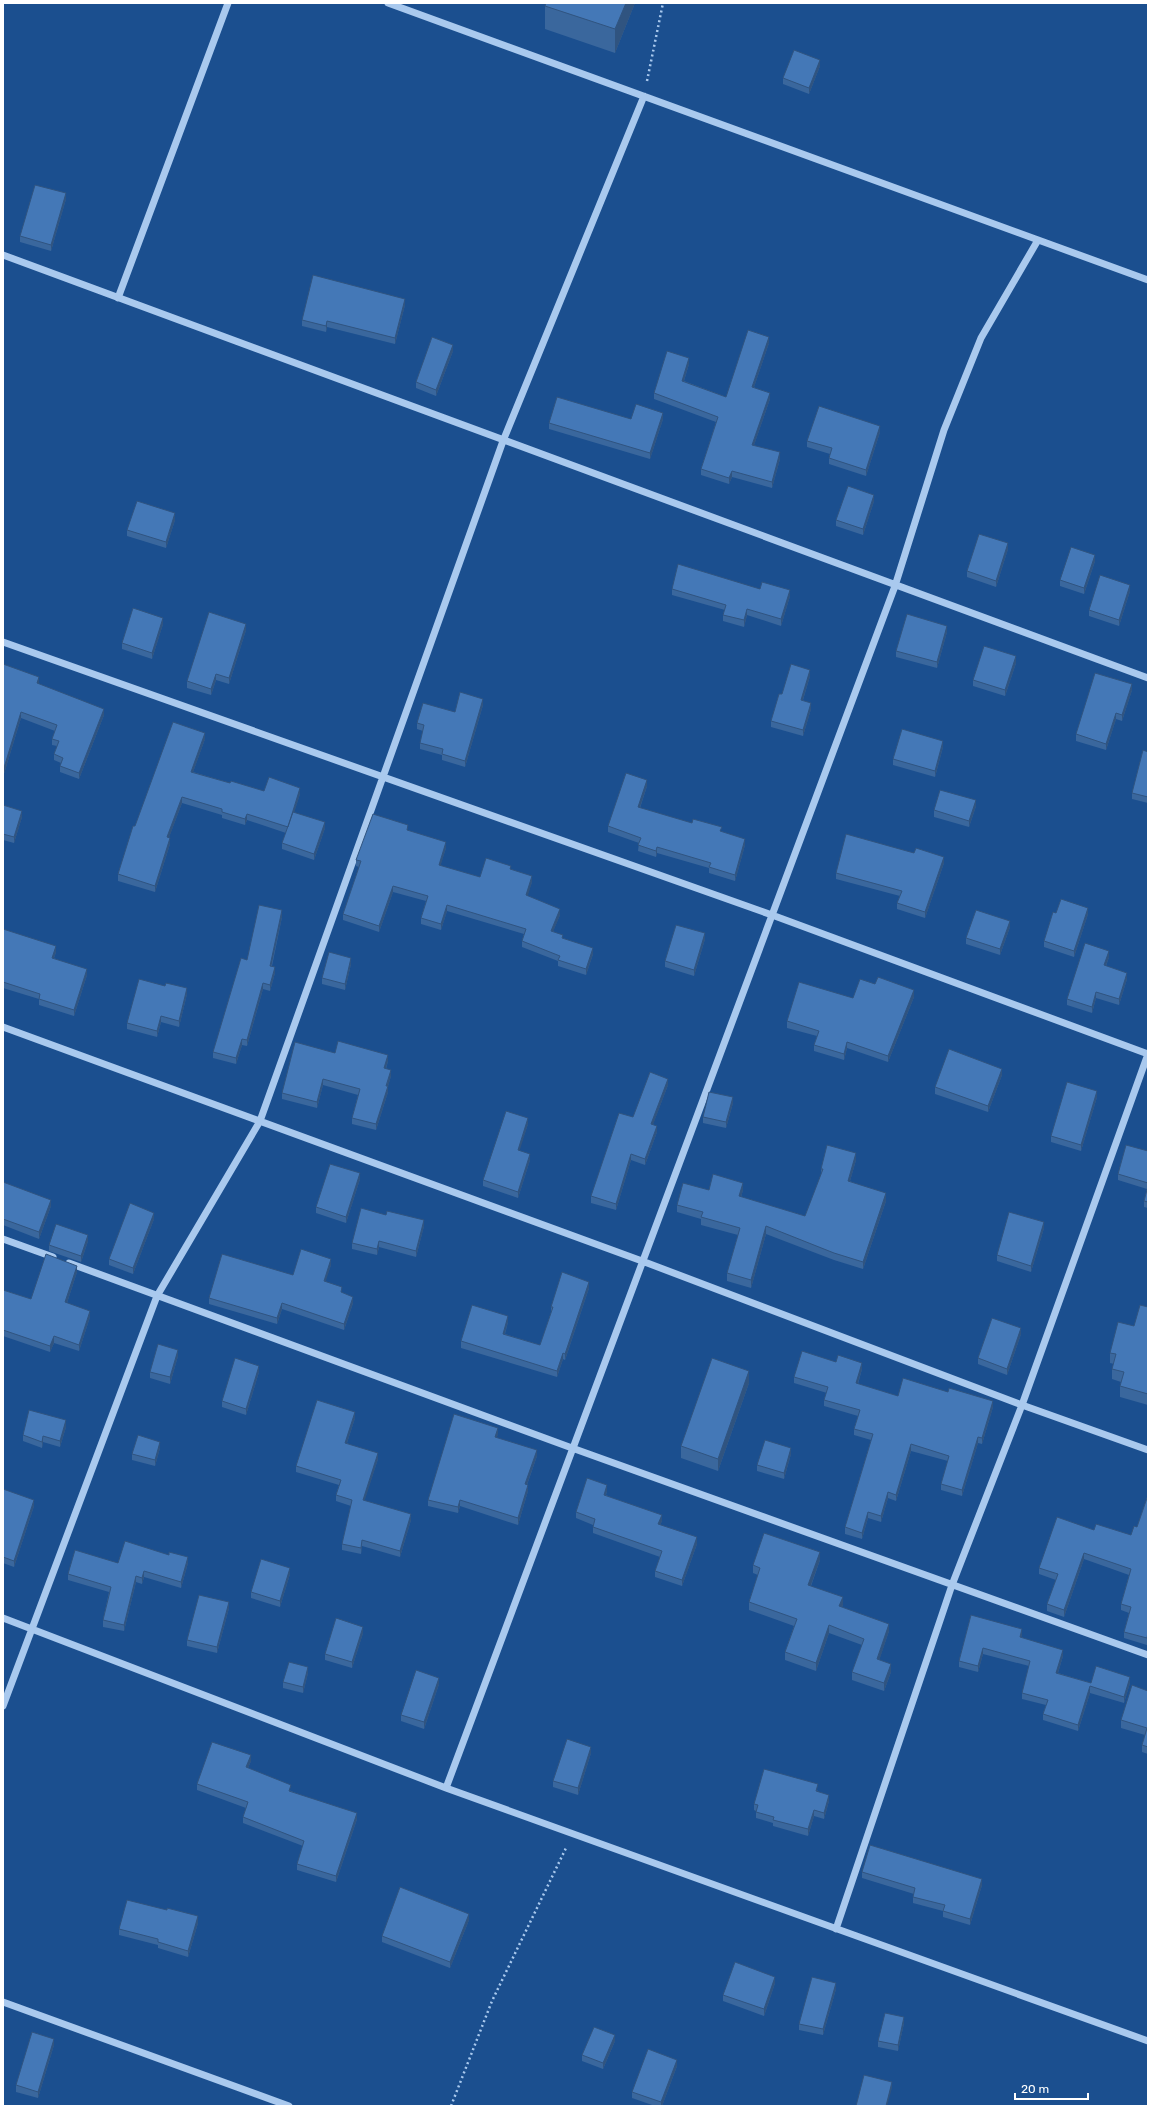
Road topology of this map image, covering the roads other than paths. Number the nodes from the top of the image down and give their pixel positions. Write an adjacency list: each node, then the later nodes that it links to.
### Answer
1 (228, 3): 7 (street)
2 (388, 3): 3 (street)
3 (644, 96): 4 (street); 8 (street)
4 (1038, 240): 6 (street); 9 (street)
5 (3, 256): 7 (street)
6 (1148, 280)
7 (118, 298): 8 (street)
8 (503, 441): 9 (street); 12 (street)
9 (895, 586): 11 (street); 13 (street)
10 (3, 642): 12 (street)
11 (1148, 678)
12 (383, 777): 13 (street); 16 (street)
13 (772, 916): 15 (street); 18 (street)
14 (3, 1027): 16 (street)
15 (1148, 1054): 20 (street)
16 (260, 1121): 18 (street); 19 (street)
17 (3, 1239): 19 (street)
18 (642, 1261): 20 (street); 21 (street)
19 (157, 1296): 21 (street); 25 (street)
20 (1022, 1405): 22 (street); 23 (street)
21 (572, 1448): 23 (street); 28 (street)
22 (1148, 1450)
23 (952, 1585): 26 (street); 29 (street)
24 (3, 1618): 25 (street)
25 (32, 1629): 27 (street); 28 (street)
26 (1148, 1655)
27 (3, 1706)
28 (446, 1788): 29 (street)
29 (836, 1929): 31 (street)
30 (3, 2002): 32 (street)
31 (1148, 2041)
32 (289, 2106)

